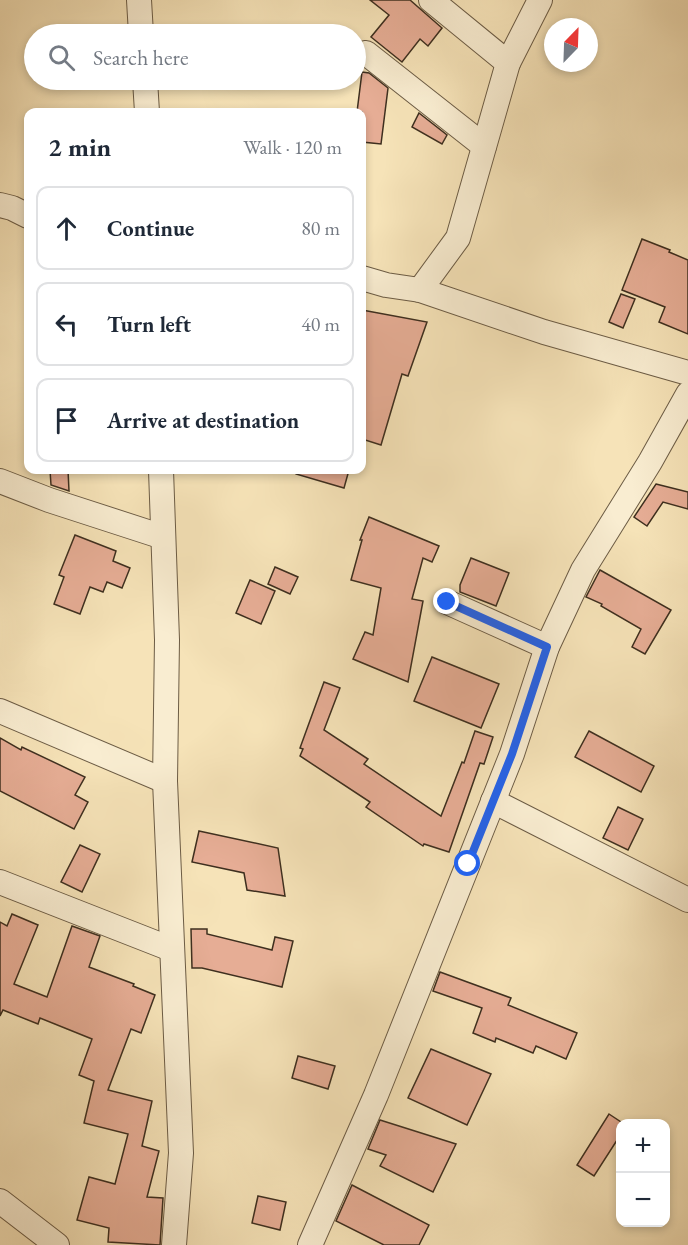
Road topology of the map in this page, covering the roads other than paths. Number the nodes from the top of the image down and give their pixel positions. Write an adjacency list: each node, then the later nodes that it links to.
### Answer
1 (139, 0): 4 (street)
2 (431, 0): 6 (street)
3 (540, 0): 6 (street)
4 (140, 24)
5 (366, 53): 9 (street)
6 (508, 63): 9 (street)
7 (146, 90): 8 (street)
8 (147, 108)
9 (484, 146): 13 (street)
10 (0, 205): 11 (street)
11 (24, 214)
12 (366, 279): 13 (street)
13 (420, 290): 14 (street)
14 (688, 373)
15 (688, 394): 20 (street)
16 (161, 474): 18 (street)
17 (0, 481): 18 (street)
18 (163, 537): 22 (street)
19 (447, 602): 20 (street)
20 (547, 647): 23 (street)
21 (0, 711): 22 (street)
22 (165, 781): 26 (street)
23 (493, 801): 25 (street); 30 (street)
24 (0, 882): 26 (street)
25 (688, 900)
26 (171, 950): 29 (street)
27 (0, 1201): 28 (street)
28 (57, 1245)
29 (174, 1245)
30 (310, 1245)

